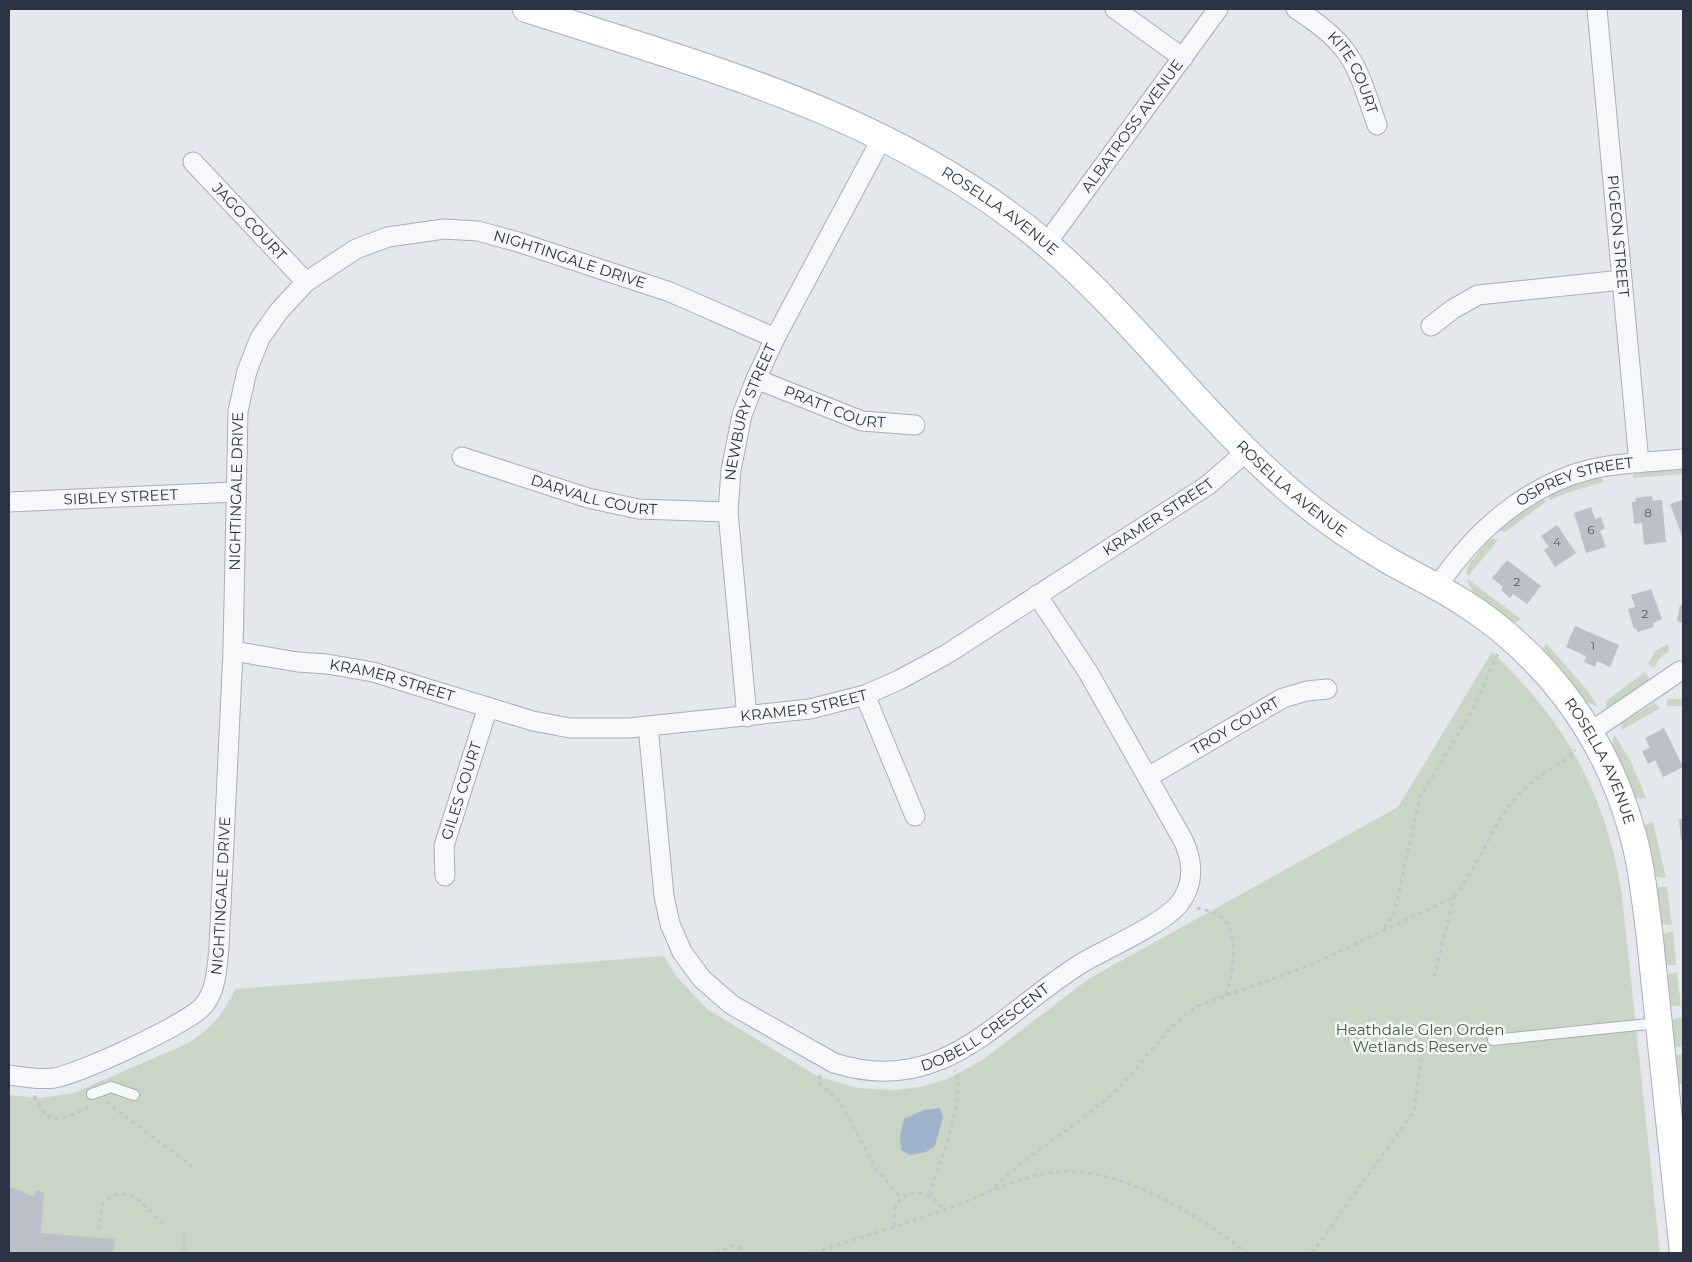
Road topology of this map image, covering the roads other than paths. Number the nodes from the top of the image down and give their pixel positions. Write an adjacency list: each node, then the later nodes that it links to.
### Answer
1 (526, 9): 8 (street, ROSELLA AVENUE)
2 (1115, 9): 6 (street)
3 (1218, 9): 6 (street, ALBATROSS AVENUE)
4 (1296, 9): 7 (street, KITE COURT)
5 (1597, 9): 11 (street, PIGEON STREET)
6 (1183, 58): 10 (street, ALBATROSS AVENUE)
7 (1377, 125)
8 (883, 136): 10 (street, ROSELLA AVENUE); 14 (street, NEWBURY STREET)
9 (194, 162): 12 (street, JAGO COURT)
10 (1046, 244): 17 (street, ROSELLA AVENUE)
11 (1622, 280): 13 (street); 20 (street, PIGEON STREET)
12 (306, 282): 14 (street, NIGHTINGALE DRIVE); 21 (street, NIGHTINGALE DRIVE)
13 (1431, 326)
14 (776, 338): 15 (street, NEWBURY STREET)
15 (756, 380): 16 (street, PRATT COURT); 23 (street, NEWBURY STREET)
16 (915, 425)
17 (1247, 450): 24 (street, ROSELLA AVENUE); 25 (street, KRAMER STREET)
18 (462, 457): 23 (street, DARVALL COURT)
19 (1683, 459): 20 (street, OSPREY STREET)
20 (1639, 463): 24 (street, OSPREY STREET)
21 (235, 492): 22 (street, SIBLEY STREET); 26 (street, NIGHTINGALE DRIVE)
22 (9, 502)
23 (728, 512): 31 (street, NEWBURY STREET)
24 (1443, 591): 33 (street, ROSELLA AVENUE)
25 (1037, 595): 29 (street, KRAMER STREET); 34 (street, DOBELL CRESCENT)
26 (233, 660): 30 (street, KRAMER STREET); 39 (street, NIGHTINGALE DRIVE)
27 (1680, 671): 33 (street)
28 (1328, 689): 34 (street, TROY COURT)
29 (865, 695): 31 (street, KRAMER STREET); 35 (street)
30 (488, 707): 32 (street, KRAMER STREET); 36 (street, GILES COURT)
31 (747, 718): 32 (street, KRAMER STREET)
32 (648, 726): 34 (street, DOBELL CRESCENT)
33 (1590, 732): 37 (street, ROSELLA AVENUE)
34 (1148, 777)
35 (915, 816)
36 (445, 876)
37 (1659, 1023): 38 (lane); 42 (street, ROSELLA AVENUE)
38 (1493, 1040)
39 (9, 1075)
40 (134, 1095): 41 (lane)
41 (94, 1099)
42 (1683, 1253)

